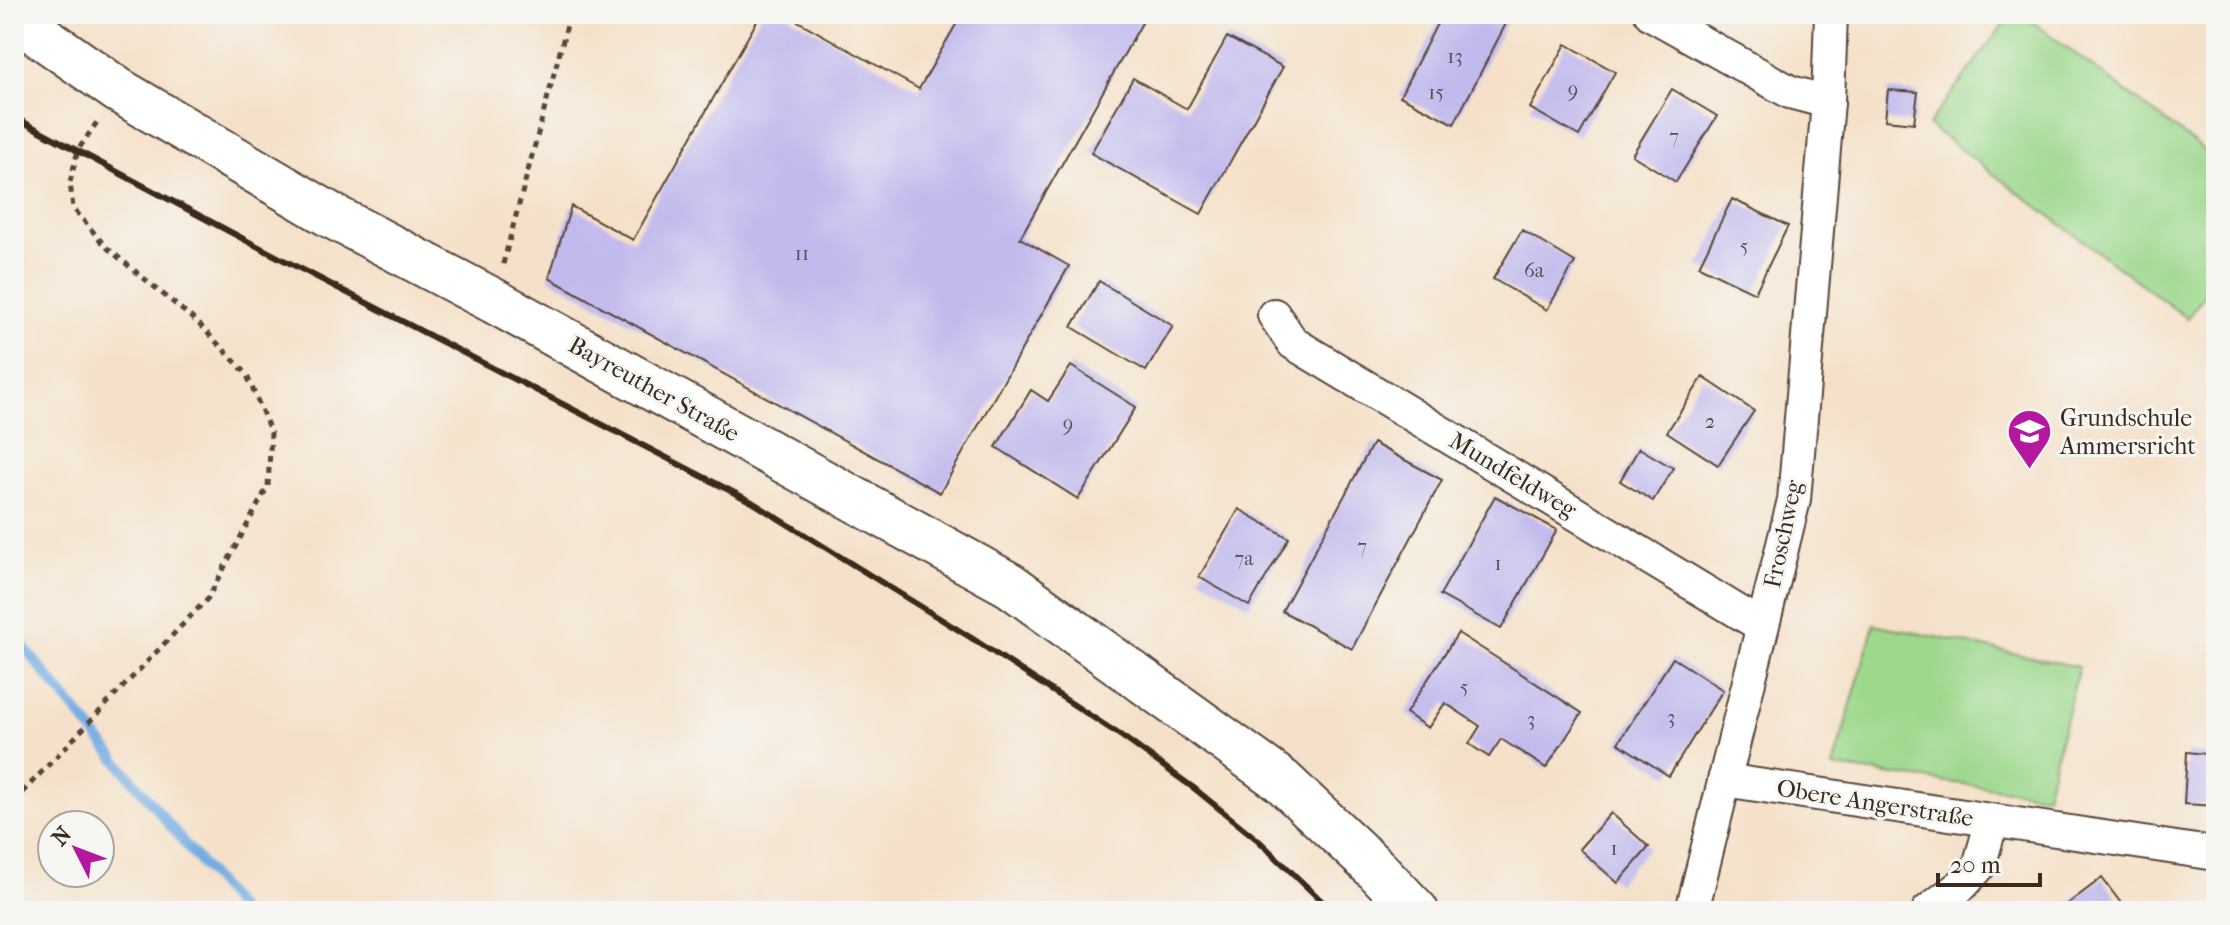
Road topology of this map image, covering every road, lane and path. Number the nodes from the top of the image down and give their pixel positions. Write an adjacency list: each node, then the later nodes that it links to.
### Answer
1 (570, 14): 7 (path)
2 (1651, 14): 6 (street)
3 (1831, 14): 6 (street, Froschweg)
4 (14, 17): 5 (main road, Bayreuther Straße)
5 (118, 90): 7 (main road, Bayreuther Straße); 11 (path)
6 (1828, 102): 9 (street, Froschweg)
7 (494, 301): 14 (main road, Bayreuther Straße)
8 (1274, 315): 9 (street, Mundfeldweg)
9 (1762, 626): 10 (street, Froschweg)
10 (1724, 780): 12 (street, Obere Angerstraße); 15 (street, Froschweg)
11 (14, 801)
12 (1992, 821): 13 (street, Obere Angerstraße); 16 (street)
13 (2216, 854)
14 (1416, 911)
15 (1692, 911)
16 (1928, 911)

